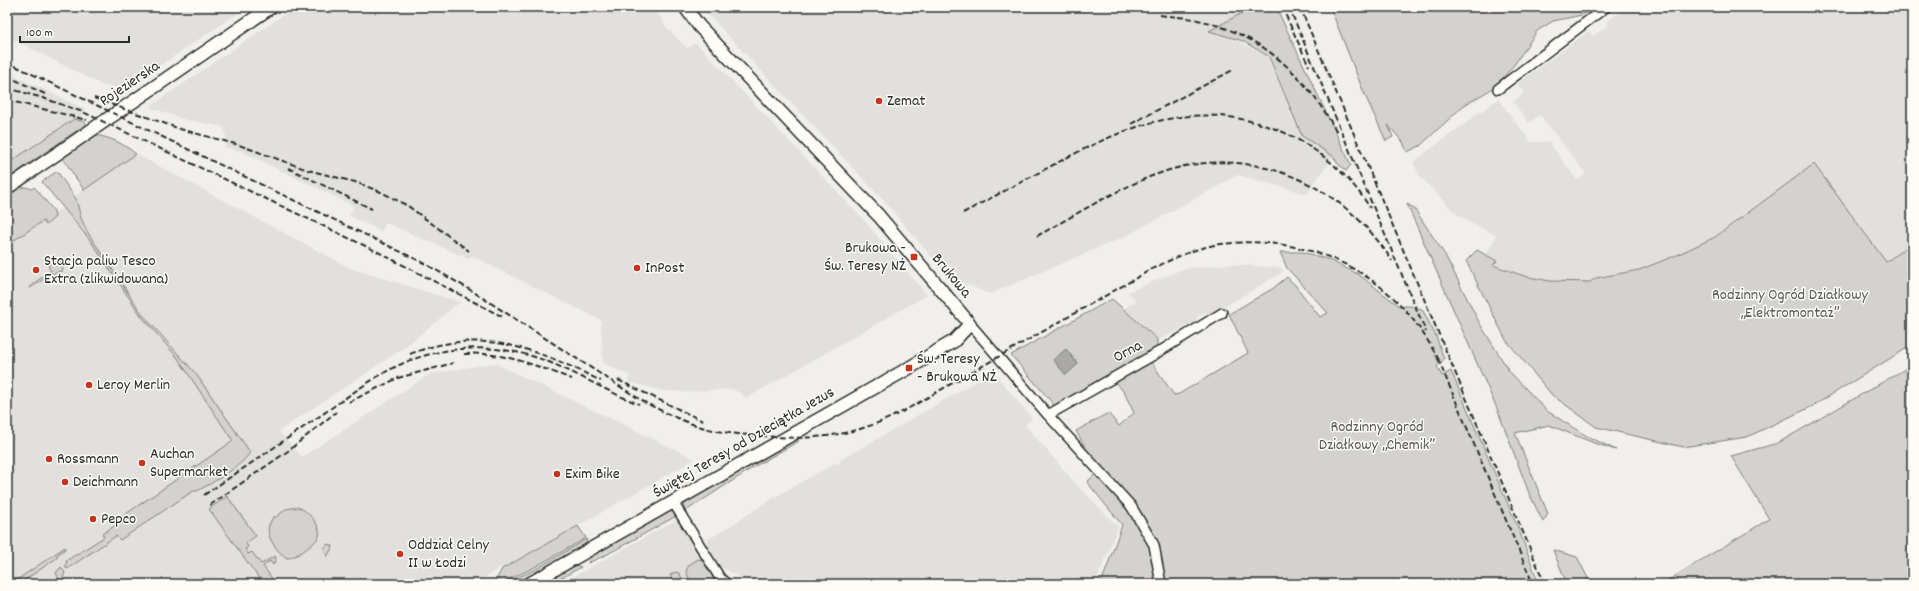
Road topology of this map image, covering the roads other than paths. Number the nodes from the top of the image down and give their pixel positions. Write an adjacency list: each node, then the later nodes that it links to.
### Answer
1 (271, 7): 5 (street, Pojezierska)
2 (684, 7): 7 (street, Brukowa)
3 (1606, 7): 4 (street)
4 (1498, 90)
5 (7, 188)
6 (1222, 313): 8 (street, Orna)
7 (970, 324): 8 (street, Brukowa); 9 (street, Świętej Teresy od Dzieciątka Jezus)
8 (1048, 415): 12 (street, Brukowa)
9 (673, 502): 10 (street, Świętej Teresy od Dzieciątka Jezus); 11 (street)
10 (529, 584)
11 (727, 584)
12 (1161, 584)

